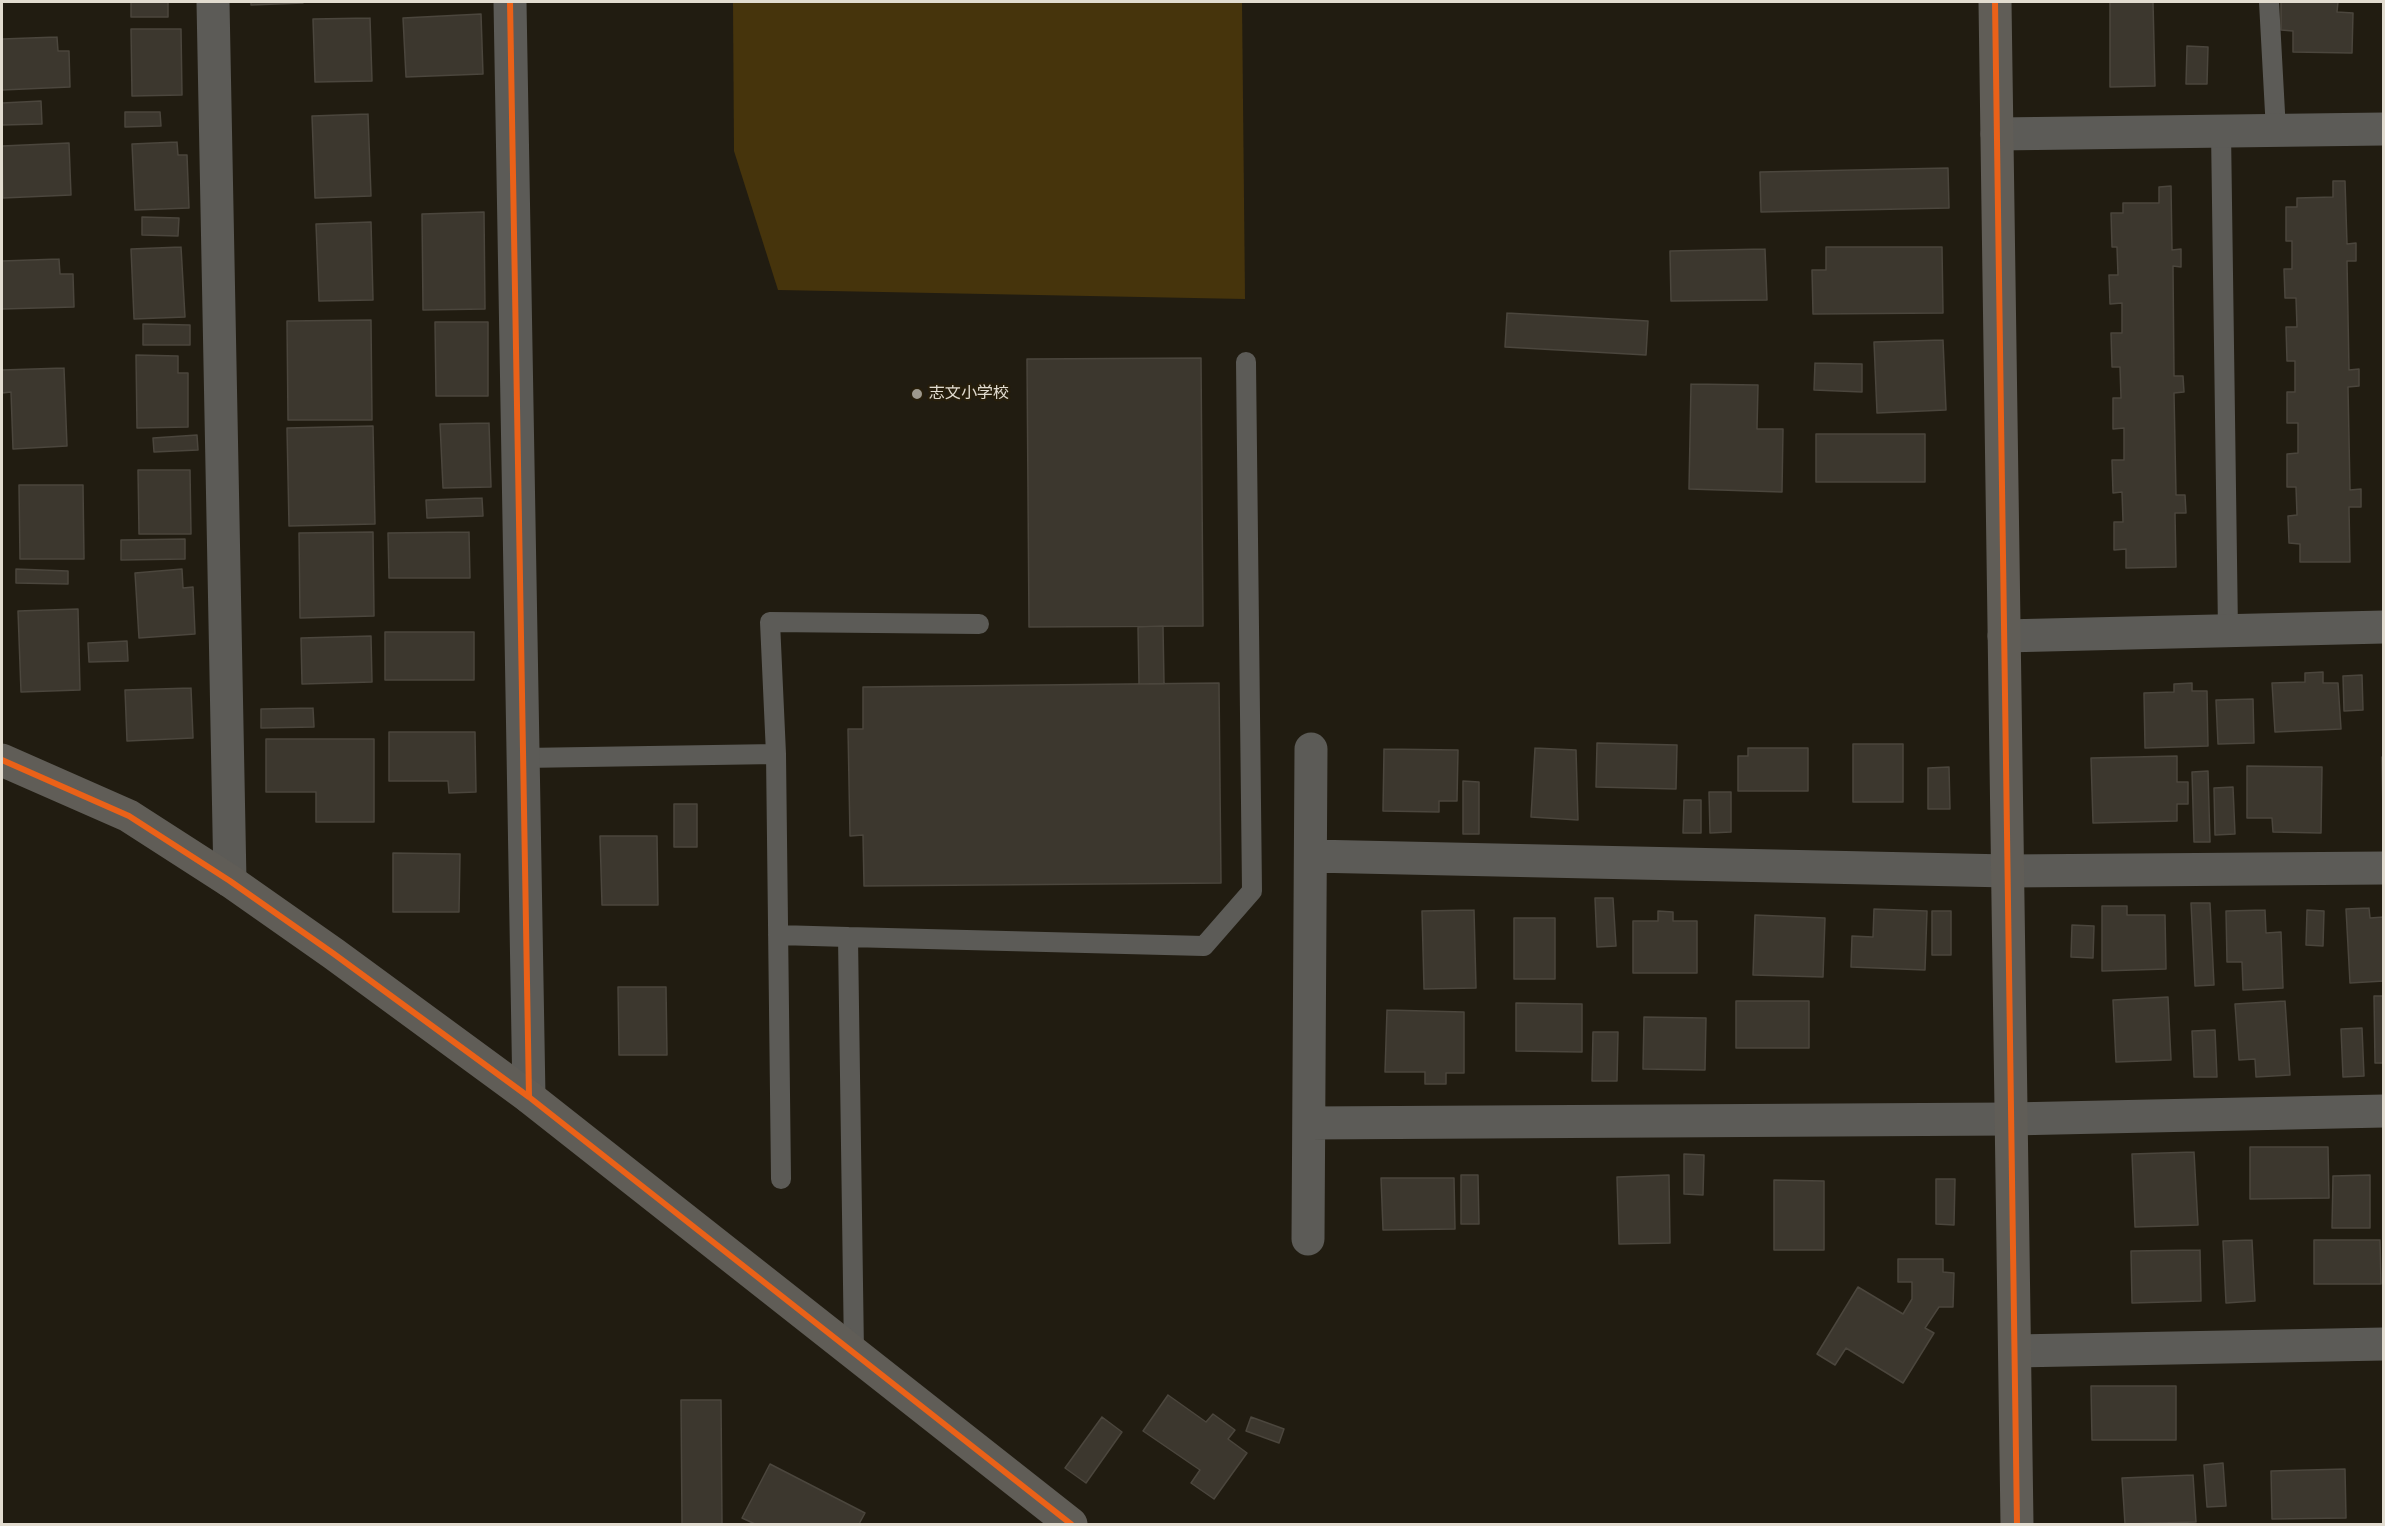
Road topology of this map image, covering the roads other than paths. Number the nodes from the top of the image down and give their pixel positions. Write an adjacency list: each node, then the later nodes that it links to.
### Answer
1 (213, 2): 21 (street)
2 (510, 2): 16 (street)
3 (1995, 2): 8 (street)
4 (2269, 2): 7 (lane)
5 (2384, 129): 7 (street)
6 (2222, 131): 7 (street); 8 (street); 12 (lane)
7 (2276, 131)
8 (1997, 134): 13 (street)
9 (1246, 362): 23 (lane)
10 (979, 624): 15 (lane)
11 (2384, 627): 12 (street)
12 (2228, 631): 13 (street)
13 (2004, 636): 20 (street)
14 (1311, 749): 18 (street)
15 (776, 754): 16 (lane); 22 (lane)
16 (523, 758): 24 (street)
17 (2, 760): 21 (street)
18 (1311, 856): 20 (street); 27 (street)
19 (2384, 868): 20 (street)
20 (2008, 871): 26 (street)
21 (230, 881): 24 (street)
22 (778, 935): 23 (lane); 28 (lane)
23 (848, 937): 32 (lane)
24 (529, 1097): 32 (street)
25 (2384, 1111): 26 (street)
26 (2011, 1119): 27 (street); 31 (street)
27 (1309, 1123): 29 (street)
28 (781, 1179)
29 (1308, 1239)
30 (2384, 1344): 31 (street)
31 (2015, 1351): 34 (street)
32 (854, 1353): 33 (street)
33 (1071, 1524)
34 (2017, 1524)

